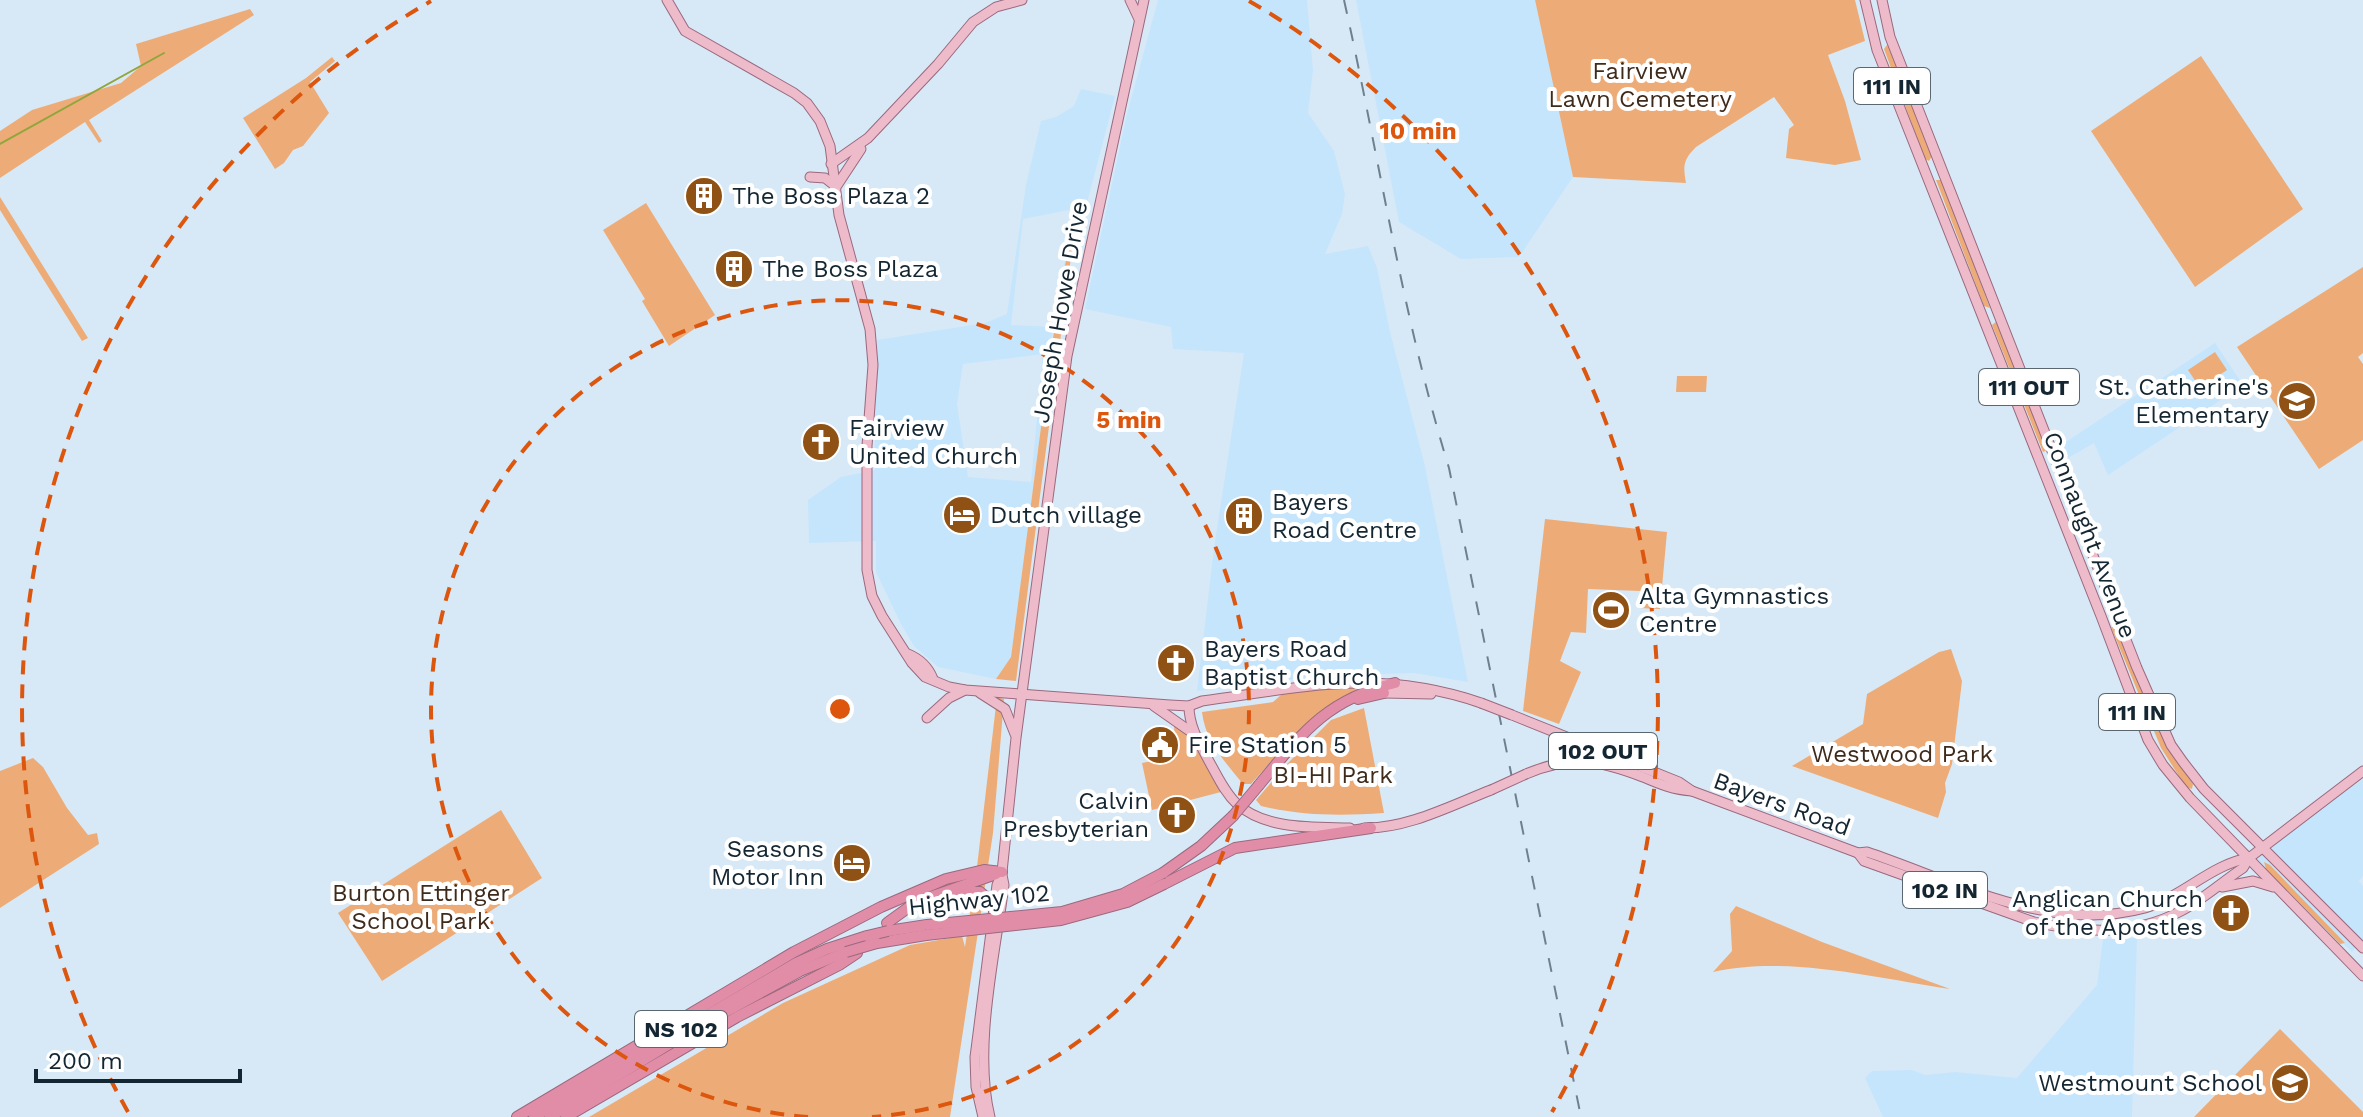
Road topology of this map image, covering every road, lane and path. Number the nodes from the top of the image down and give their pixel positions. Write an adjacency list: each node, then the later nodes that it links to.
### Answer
1 (667, 0): 9 (main road)
2 (1022, 0): 8 (main road)
3 (1130, 0): 7 (main road)
4 (1144, 0): 7 (main road, Joseph Howe Drive)
5 (1865, 0): 13 (main road, Connaught Avenue / 111 IN)
6 (1882, 0): 12 (main road, Connaught Avenue / 111 OUT)
7 (1139, 19): 17 (main road, Joseph Howe Drive)
8 (868, 138): 9 (main road); 11 (main road)
9 (831, 164): 11 (main road)
10 (810, 177): 11 (main road)
11 (834, 188): 15 (main road)
12 (2000, 312): 13 (main road); 28 (main road, Connaught Avenue / 111 OUT)
13 (1984, 319): 30 (main road, Connaught Avenue / 111 IN)
14 (1395, 683): 18 (main road, Bayers Road); 20 (main road, Bayers Road); 22 (highway, Highway 102 / NS 102)
15 (969, 690): 17 (main road, Bayers Road); 21 (main road); 24 (main road)
16 (1384, 693): 18 (main road, NS 102); 22 (highway, NS 102)
17 (1023, 694): 19 (main road, Bayers Road); 24 (main road, Joseph Howe Drive)
18 (1450, 694): 26 (main road, Bayers Road / 102 OUT, bridge)
19 (1151, 704): 20 (main road, Bayers Road); 23 (main road)
20 (1189, 706): 23 (main road)
21 (927, 718)
22 (1314, 723): 32 (highway, Highway 102 / NS 102, bridge)
23 (1194, 734): 27 (main road, Bayers Road)
24 (1016, 738): 31 (main road, Joseph Howe Drive)
25 (2363, 771): 28 (main road, Bayers Road)
26 (1692, 791): 27 (main road, Bayers Road, bridge); 29 (main road, Bayers Road)
27 (1371, 828): 32 (highway, Highway 102 / NS 102)
28 (2264, 848): 30 (main road, Bayers Road); 43 (main road, Connaught Avenue)
29 (1858, 853): 38 (main road, Bayers Road); 42 (main road, Bayers Road / 102 IN)
30 (2249, 858): 33 (main road, Bayers Road); 34 (main road, Connaught Avenue); 37 (main road, Bayers Road)
31 (1002, 872): 35 (highway); 36 (main road, Joseph Howe Drive); 46 (highway); 51 (main road, Joseph Howe Drive)
32 (1164, 878): 41 (highway, Highway 102 / NS 102, bridge)
33 (2211, 890): 34 (main road); 40 (main road, Bayers Road / 102 IN)
34 (2281, 891): 45 (main road, Connaught Avenue)
35 (934, 894): 36 (highway); 39 (highway)
36 (994, 904): 50 (main road, Joseph Howe Drive)
37 (2147, 907): 38 (main road, Bayers Road); 40 (main road)
38 (2084, 916): 42 (main road)
39 (888, 927): 41 (highway, Highway 102 / NS 102); 47 (highway, Highway 102 / NS 102, bridge)
40 (2138, 927): 42 (main road, Bayers Road / 102 IN)
41 (927, 930): 44 (highway, Highway 102 / NS 102, bridge)
42 (2109, 932)
43 (2363, 948)
44 (851, 952): 48 (highway, Highway 102 / NS 102); 49 (highway)
45 (2363, 976)
46 (517, 1117)
47 (534, 1117)
48 (550, 1117)
49 (566, 1117)
50 (983, 1117)
51 (990, 1117)

